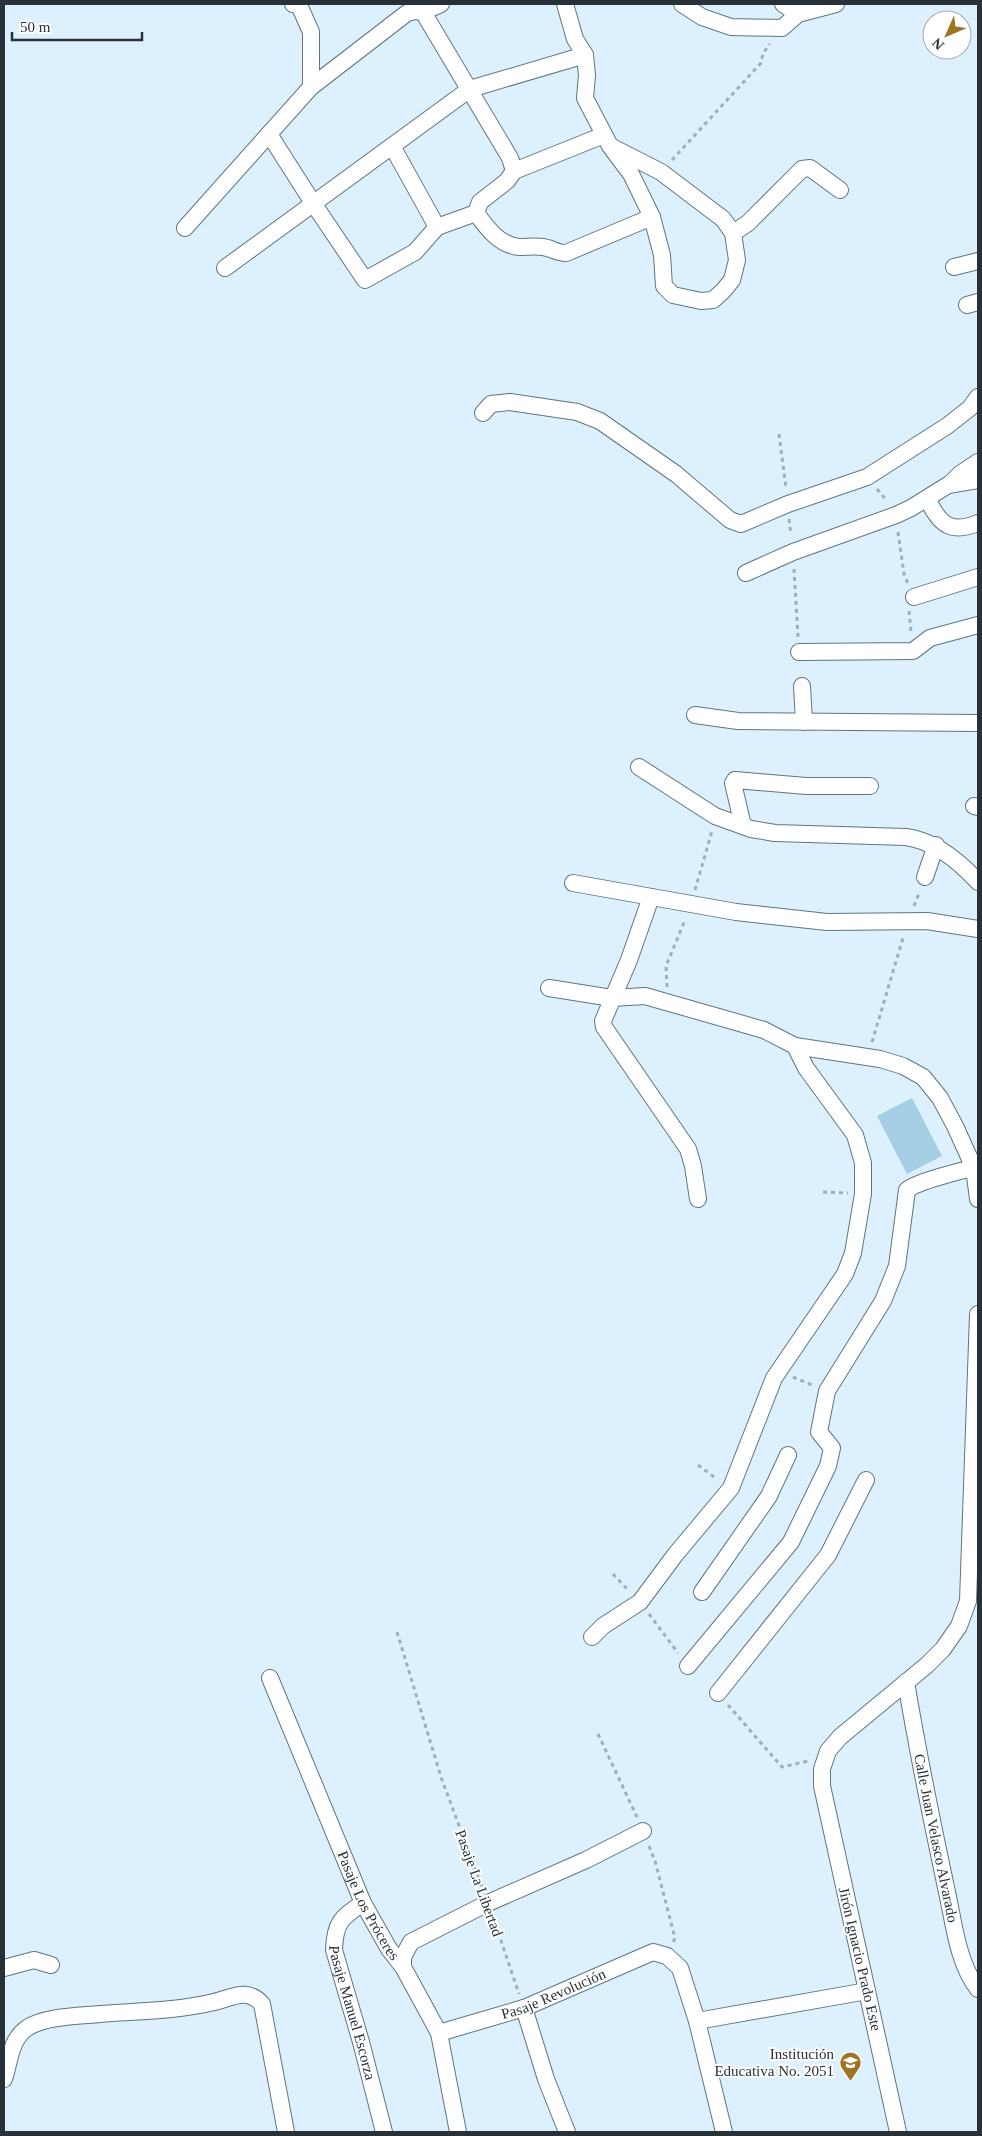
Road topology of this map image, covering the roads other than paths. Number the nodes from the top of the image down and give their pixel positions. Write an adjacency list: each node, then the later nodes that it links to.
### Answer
1 (293, 4): 10 (street)
2 (442, 4): 7 (street)
3 (565, 4): 9 (street)
4 (682, 4): 8 (street)
5 (783, 4): 8 (street)
6 (836, 4): 8 (street)
7 (423, 12): 10 (street); 11 (street)
8 (798, 14)
9 (585, 54): 11 (street); 13 (street)
10 (311, 87): 12 (street)
11 (470, 89): 14 (street); 15 (street)
12 (269, 134): 17 (street); 21 (street)
13 (607, 141): 15 (street); 19 (street); 22 (street)
14 (392, 146): 17 (street); 20 (street)
15 (514, 171): 18 (street)
16 (840, 190): 22 (street)
17 (313, 204): 20 (street); 25 (street)
18 (476, 213): 19 (street); 20 (street)
19 (652, 217): 22 (street)
20 (437, 227)
21 (186, 228)
22 (733, 233)
23 (978, 261): 24 (street)
24 (954, 267)
25 (225, 268)
26 (978, 397): 27 (street)
27 (483, 413)
28 (978, 462): 30 (street)
29 (978, 480): 30 (street)
30 (948, 485): 31 (street)
31 (931, 496): 32 (street); 33 (street)
32 (978, 523)
33 (746, 573)
34 (978, 577): 35 (street)
35 (914, 597)
36 (978, 625): 37 (street)
37 (799, 652)
38 (802, 686): 40 (street)
39 (695, 714): 40 (street)
40 (804, 722): 41 (street)
41 (978, 723)
42 (639, 768): 44 (street)
43 (870, 786): 44 (street)
44 (743, 826): 45 (street)
45 (936, 845): 46 (street); 47 (street)
46 (924, 877)
47 (978, 882)
48 (573, 884): 49 (street)
49 (651, 897): 50 (street); 52 (street)
50 (978, 929)
51 (549, 988): 52 (street)
52 (612, 998): 53 (street); 55 (street)
53 (795, 1046): 54 (street); 61 (street)
54 (976, 1167): 56 (street); 62 (street)
55 (698, 1199)
56 (978, 1199)
57 (978, 1314): 64 (street, Jirón Ignacio Prado Este)
58 (788, 1455): 60 (street)
59 (866, 1480): 65 (street)
60 (702, 1592)
61 (592, 1637)
62 (688, 1666)
63 (270, 1678): 67 (street, Pasaje Los Próceres)
64 (906, 1682): 71 (street, Calle Juan Velasco Alvarado); 72 (street, Jirón Ignacio Prado Este)
65 (718, 1693)
66 (643, 1831): 69 (street)
67 (363, 1903): 69 (street, Pasaje Los Próceres); 78 (street, Pasaje Manuel Escorza)
68 (51, 1966): 70 (street)
69 (403, 1967): 75 (street, Pasaje Los Próceres)
70 (4, 1968)
71 (978, 1990)
72 (867, 1992): 74 (street); 82 (street, Jirón Ignacio Prado Este)
73 (524, 2008): 74 (street, Pasaje Revolución); 75 (street, Pasaje Revolución); 80 (street)
74 (697, 2020): 81 (street)
75 (439, 2033): 79 (street, Pasaje Los Próceres)
76 (4, 2079): 77 (street)
77 (286, 2132)
78 (384, 2132)
79 (458, 2132)
80 (567, 2132)
81 (724, 2132)
82 (898, 2132)

